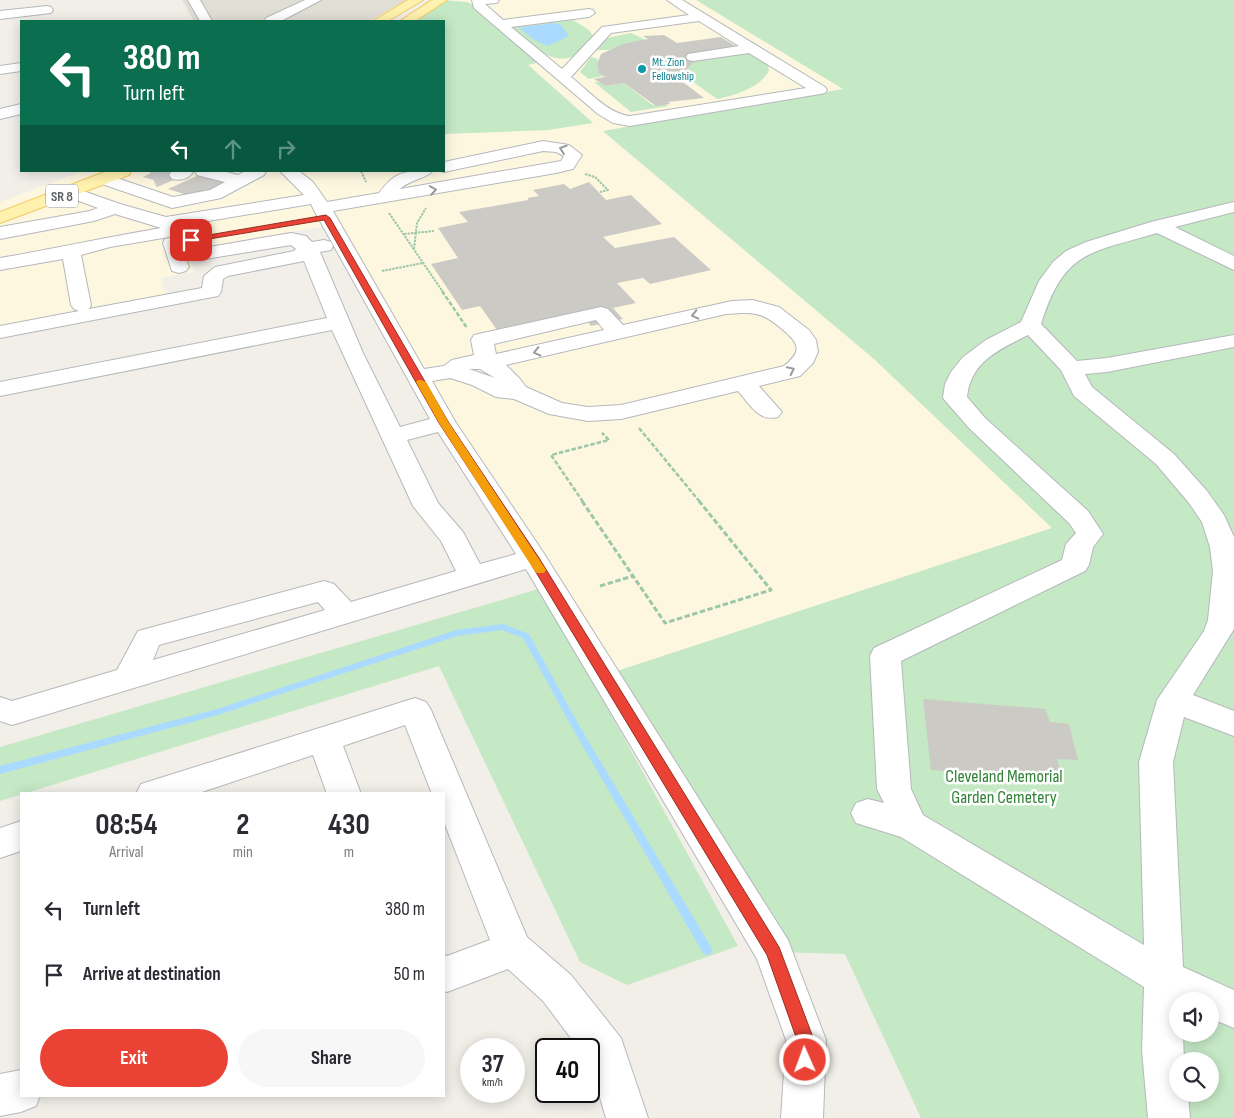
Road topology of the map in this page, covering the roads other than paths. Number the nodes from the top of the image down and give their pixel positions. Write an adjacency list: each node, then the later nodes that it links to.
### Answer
1 (194, 0): 14 (street)
2 (315, 0): 15 (street)
3 (417, 0): 16 (main road)
4 (441, 0): 17 (main road)
5 (493, 0): 18 (street)
6 (572, 0): 11 (street)
7 (673, 0): 13 (street)
8 (19, 8): 9 (street)
9 (0, 10)
10 (47, 10): 12 (street)
11 (589, 12): 18 (street); 19 (street)
12 (0, 15)
13 (701, 16): 19 (street); 20 (street)
14 (205, 20)
15 (273, 20)
16 (381, 20)
17 (408, 20)
18 (502, 24): 24 (street)
19 (611, 29): 24 (street)
20 (752, 48): 21 (street); 24 (street)
21 (693, 57)
22 (20, 67): 23 (street)
23 (0, 70)
24 (563, 77)
25 (20, 109): 26 (street)
26 (0, 114)
27 (445, 167): 37 (street, one-way to 27)
28 (80, 172): 36 (main road, SR 8)
29 (207, 172): 34 (street)
30 (256, 172): 34 (street)
31 (289, 172): 40 (street)
32 (420, 172): 37 (street)
33 (153, 179): 34 (street); 35 (main road, SR 8)
34 (240, 181)
35 (72, 192): 39 (street); 41 (main road, SR 8)
36 (0, 202)
37 (387, 204): 40 (street)
38 (1234, 207): 42 (street)
39 (114, 208): 43 (street); 44 (street)
40 (304, 213): 44 (street); 44 (street); 45 (street)
41 (0, 218)
42 (1158, 226): 50 (street); 54 (street)
43 (0, 233)
44 (168, 233): 47 (street); 51 (street)
45 (340, 243): 46 (street); 60 (street)
46 (307, 249): 48 (street); 53 (street); 55 (street)
47 (71, 252): 49 (street); 52 (street)
48 (199, 254)
49 (0, 264)
50 (1234, 264)
51 (179, 267)
52 (80, 305)
53 (340, 322): 62 (street); 66 (street)
54 (1030, 325): 58 (street); 77 (street)
55 (0, 332)
56 (1234, 341): 58 (street)
57 (487, 363): 59 (street); 61 (street, one-way to 57); 63 (street)
58 (1071, 368): 67 (street)
59 (451, 371): 60 (street); 63 (street)
60 (418, 378): 65 (street)
61 (744, 383): 63 (street); 64 (street)
62 (0, 389)
63 (517, 392)
64 (770, 412)
65 (444, 423): 66 (street); 68 (street)
66 (393, 436): 69 (street)
67 (1224, 521): 70 (street)
68 (533, 558): 69 (street); 87 (street)
69 (473, 577): 71 (street)
70 (1173, 700): 72 (street); 82 (street)
71 (0, 709)
72 (1234, 724)
73 (324, 739): 74 (street); 75 (street); 80 (street)
74 (159, 792)
75 (343, 792)
76 (868, 813): 77 (street)
77 (911, 825): 82 (street)
78 (20, 836): 79 (street)
79 (0, 843)
80 (513, 949): 81 (street); 86 (street)
81 (445, 973)
82 (1164, 978): 83 (street); 88 (street)
83 (1234, 1009)
84 (20, 1091): 85 (street)
85 (0, 1095)
86 (626, 1118)
87 (802, 1118)
88 (1169, 1118)

